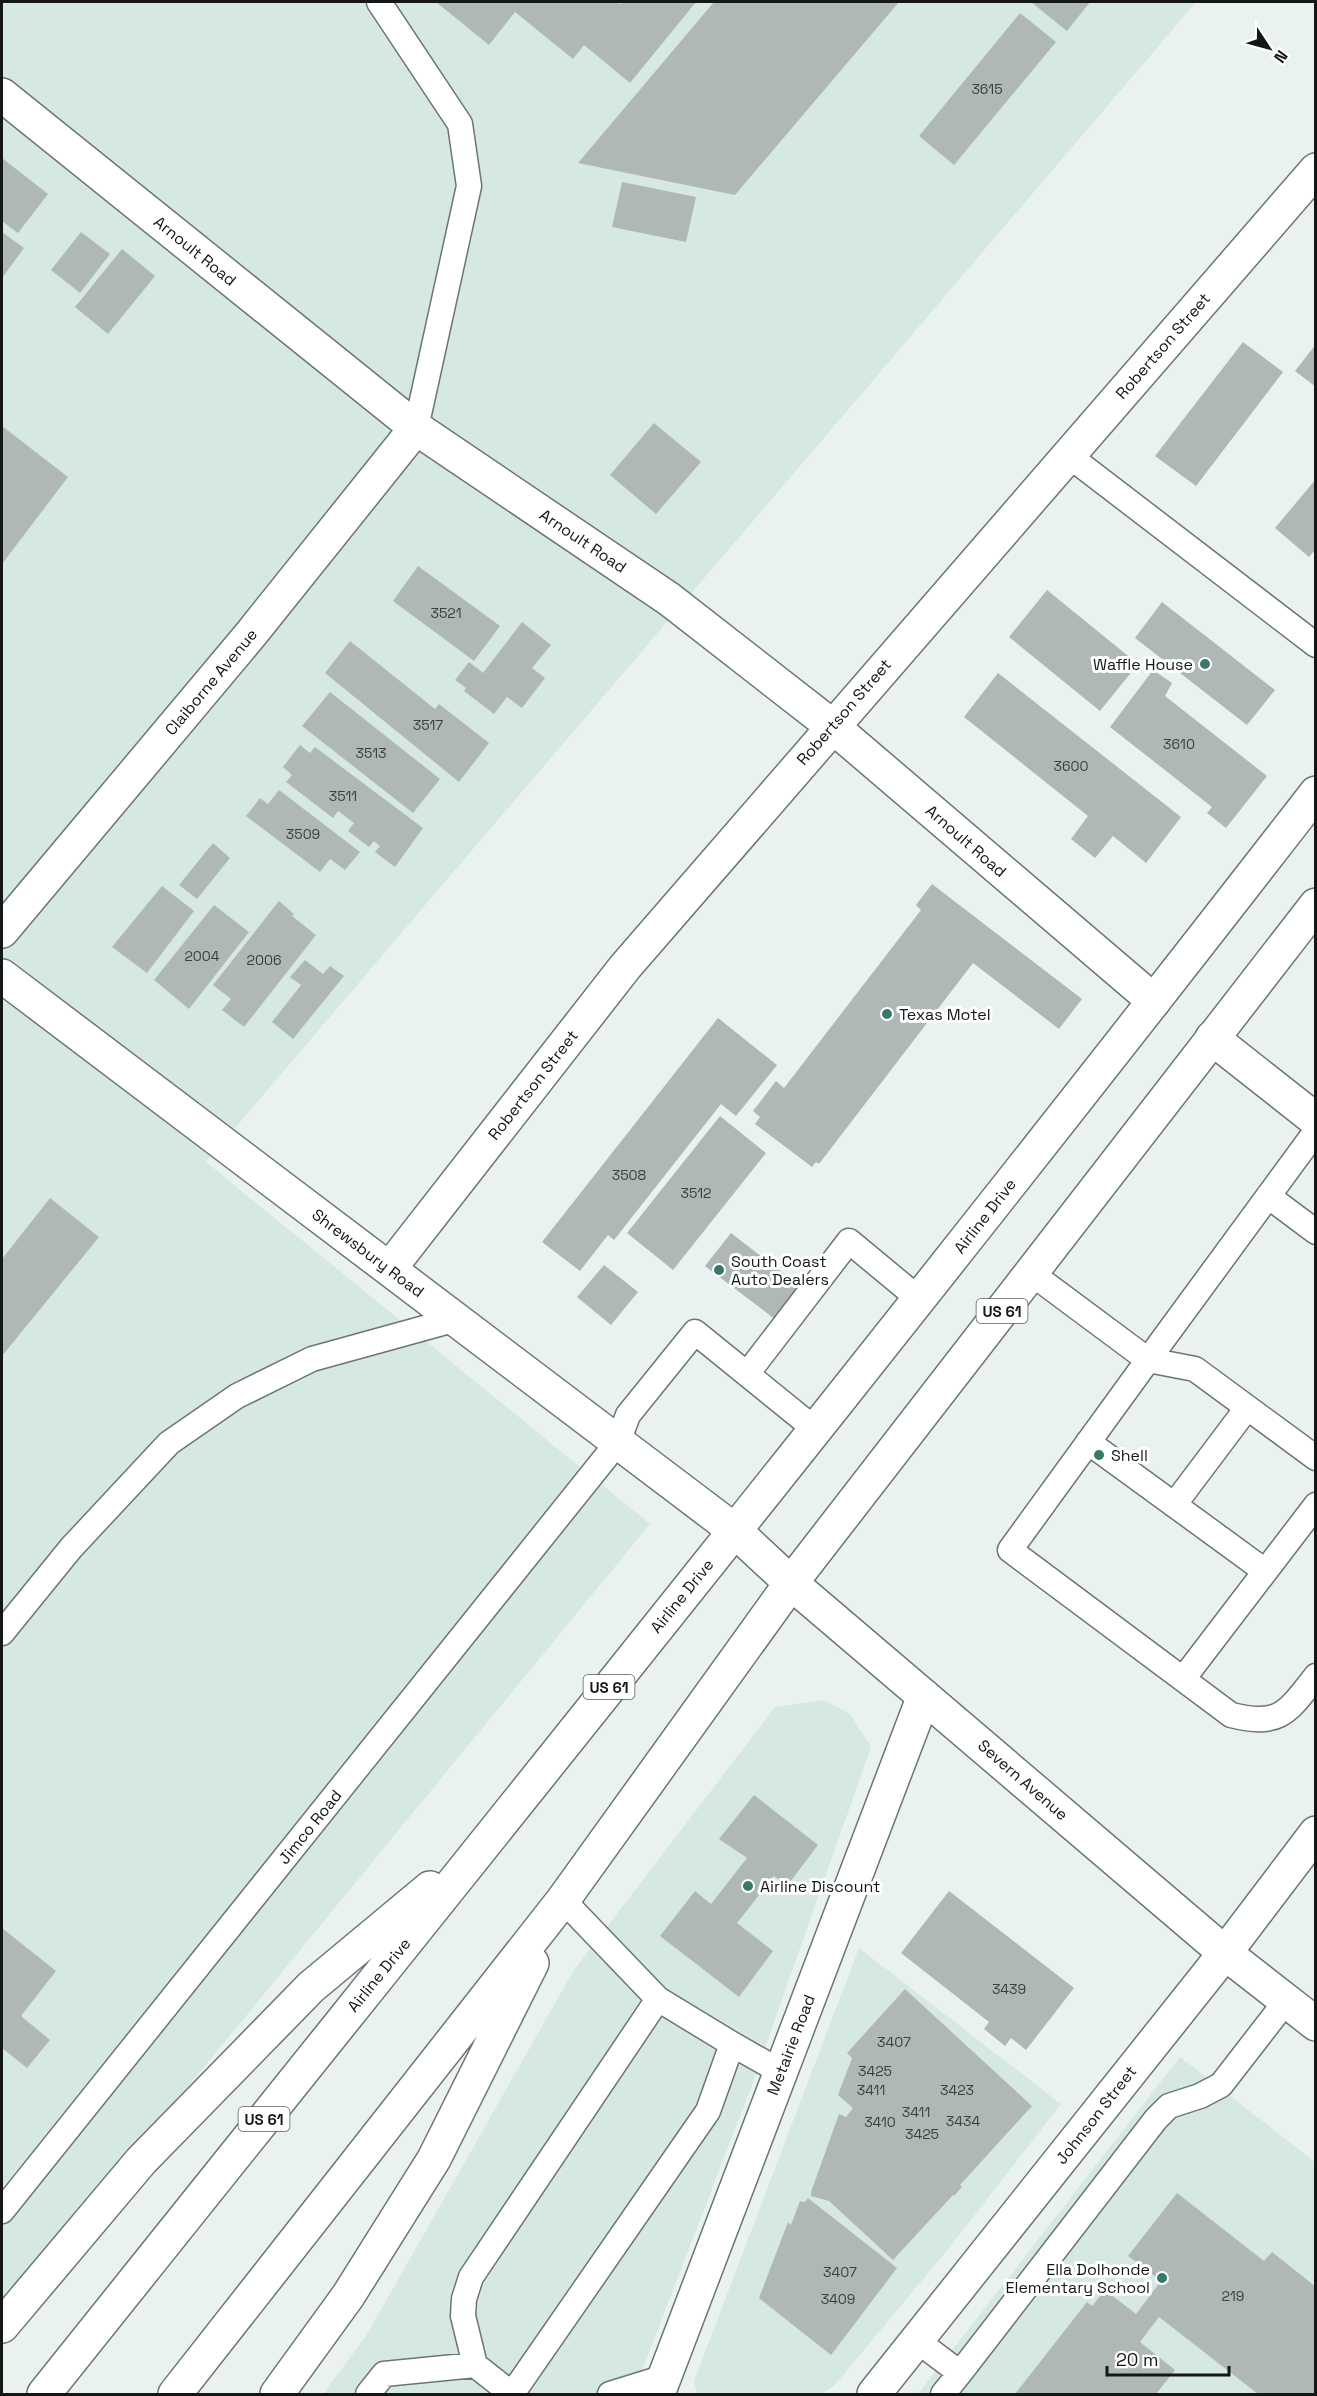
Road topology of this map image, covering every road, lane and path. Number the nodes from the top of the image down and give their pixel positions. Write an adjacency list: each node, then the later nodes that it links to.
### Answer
1 (379, 2): 4 (lane)
2 (2, 95): 4 (main road, Arnoult Road)
3 (1316, 170): 5 (main road, Robertson Street)
4 (416, 429): 7 (main road, Arnoult Road); 10 (main road, Claiborne Avenue)
5 (1068, 455): 6 (lane); 7 (main road, Robertson Street)
6 (1316, 645)
7 (831, 726): 12 (main road, Arnoult Road); 18 (main road, Robertson Street)
8 (1316, 793): 12 (main road, Airline Drive / US 61)
9 (1316, 905): 13 (main road, US 61)
10 (2, 931)
11 (2, 976): 18 (main road, Shrewsbury Road)
12 (1154, 1001): 20 (main road, Airline Drive / US 61)
13 (1212, 1038): 14 (main road); 19 (main road, US 61)
14 (1316, 1120)
15 (1316, 1131): 16 (lane)
16 (1268, 1196): 17 (lane); 22 (lane)
17 (1316, 1232)
18 (390, 1268): 21 (main road, Shrewsbury Road)
19 (1031, 1273): 22 (lane); 33 (main road, US 61)
20 (919, 1299): 23 (lane); 25 (main road, Airline Drive / US 61)
21 (457, 1319): 26 (main road, Shrewsbury Road); 34 (lane)
22 (1148, 1360): 24 (lane); 27 (lane)
23 (747, 1374): 25 (lane); 26 (lane, Jimco Road)
24 (1247, 1408): 28 (lane); 29 (lane)
25 (816, 1430): 31 (main road, Airline Drive / US 61)
26 (618, 1442): 31 (main road, Shrewsbury Road); 47 (lane, Jimco Road)
27 (1088, 1442): 29 (lane); 36 (lane)
28 (1316, 1458)
29 (1174, 1505): 32 (lane)
30 (1316, 1505): 32 (lane)
31 (734, 1530): 33 (main road, Severn Avenue); 39 (main road, Airline Drive / US 61)
32 (1265, 1571): 36 (lane)
33 (791, 1583): 37 (main road, Severn Avenue); 40 (main road, US 61)
34 (2, 1632)
35 (1316, 1676): 36 (lane)
36 (1183, 1679)
37 (924, 1696): 41 (main road, Severn Avenue); 46 (main road, Metairie Road)
38 (1316, 1833): 41 (main road, Johnson Street)
39 (484, 1843): 48 (main road); 53 (main road, Airline Drive / US 61)
40 (563, 1900): 42 (lane); 54 (main road, US 61); 55 (main road)
41 (1225, 1953): 43 (main road, Severn Avenue); 49 (main road, Johnson Street)
42 (658, 2000): 45 (lane); 50 (lane)
43 (1286, 2001): 44 (main road, Severn Avenue); 51 (lane)
44 (1316, 2024)
45 (732, 2044): 46 (lane); 57 (lane)
46 (781, 2072): 52 (main road, Metairie Road)
47 (2, 2211)
48 (2, 2326)
49 (916, 2340): 51 (lane); 59 (main road, Johnson Street)
50 (475, 2365): 56 (lane); 57 (lane)
51 (960, 2373): 60 (lane)
52 (665, 2389): 58 (lane)
53 (44, 2394)
54 (175, 2394)
55 (277, 2394)
56 (368, 2394)
57 (513, 2394)
58 (610, 2394)
59 (874, 2394)
60 (943, 2394)

